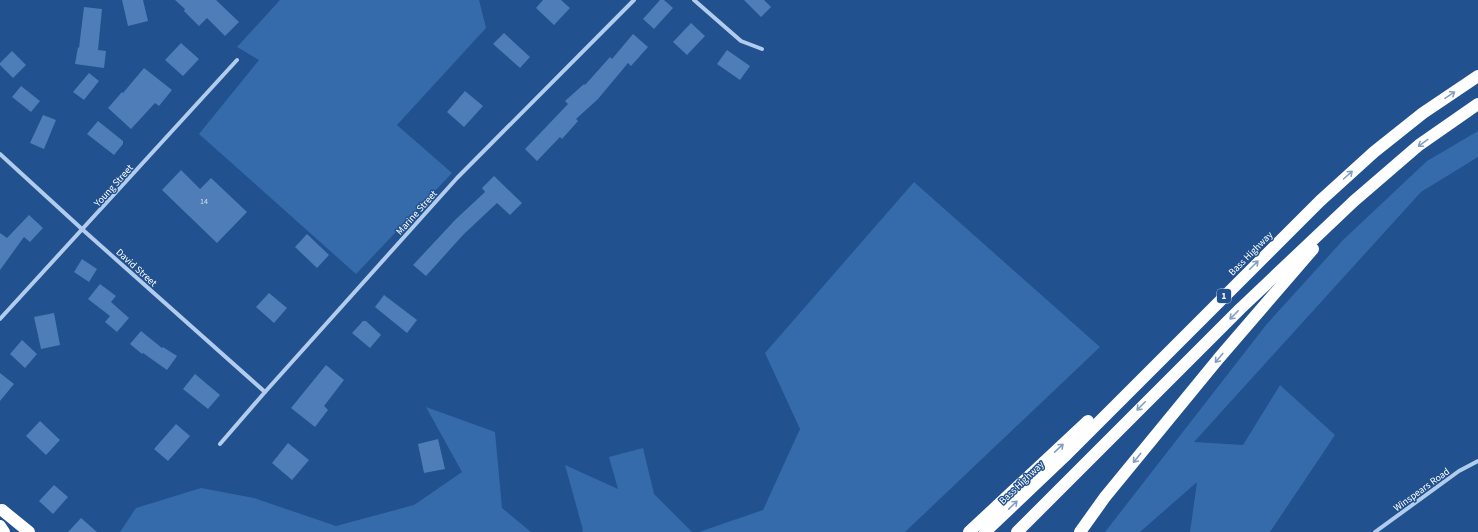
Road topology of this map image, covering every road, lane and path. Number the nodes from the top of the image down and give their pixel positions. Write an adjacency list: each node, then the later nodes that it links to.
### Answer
1 (634, 0): 12 (street, Marine Street)
2 (694, 0): 3 (street)
3 (762, 49)
4 (237, 60): 9 (street, Young Street)
5 (1478, 76): 10 (highway, Bass Highway / 1, one-way to 5)
6 (1478, 104): 8 (highway, 1, one-way to 8)
7 (0, 154): 9 (street, David Street)
8 (1354, 201): 22 (highway, 1, one-way to 22); 23 (highway, one-way to 23)
9 (83, 230): 11 (street, Young Street); 12 (street, David Street)
10 (1242, 278): 20 (highway, one-way to 10); 21 (highway, Bass Highway / 1, one-way to 10)
11 (0, 319)
12 (265, 392): 13 (street, Marine Street)
13 (220, 444)
14 (1478, 461): 24 (street, Winspears Road)
15 (1, 508): 18 (highway); 19 (highway)
16 (0, 526): 17 (highway)
17 (4, 532)
18 (19, 532)
19 (29, 532)
20 (969, 532)
21 (985, 532)
22 (1017, 532)
23 (1080, 532)
24 (1375, 532)

